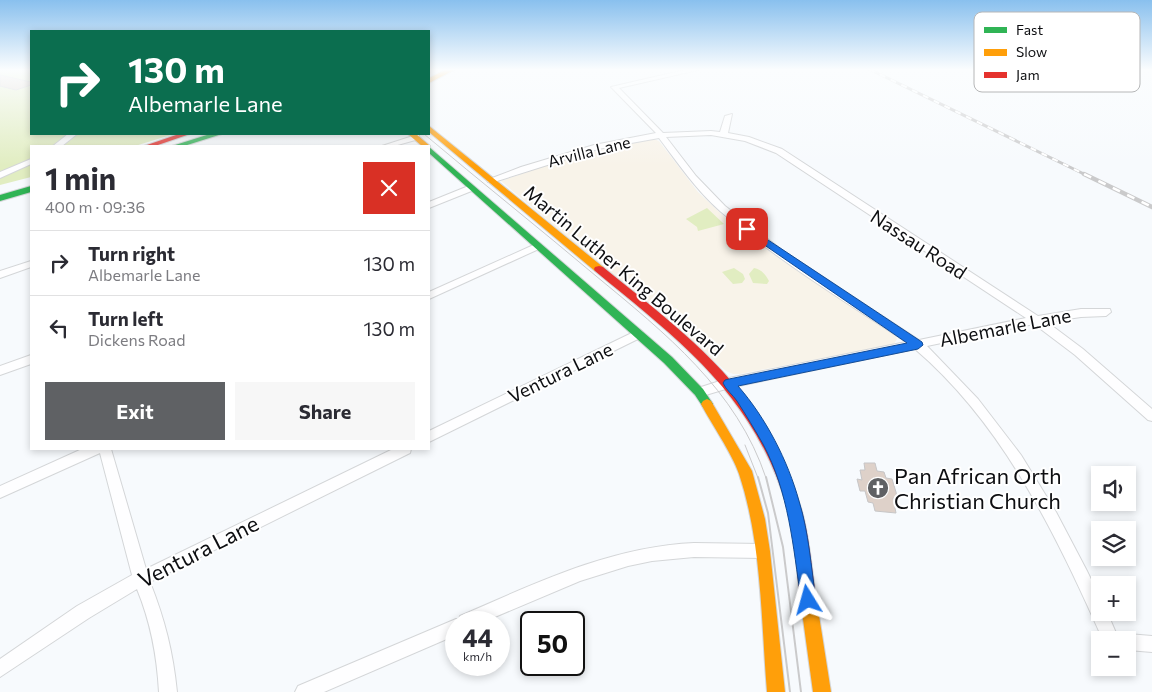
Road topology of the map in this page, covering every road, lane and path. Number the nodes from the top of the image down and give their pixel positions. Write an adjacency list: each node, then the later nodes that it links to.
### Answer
1 (628, 101): 9 (street)
2 (729, 116): 4 (street)
3 (430, 129): 18 (main road, Martin Luther King Boulevard)
4 (724, 133): 9 (street, Nassau Road); 30 (street, Nassau Road)
5 (72, 135): 10 (street)
6 (184, 135): 11 (main road)
7 (214, 135): 12 (main road)
8 (414, 135): 13 (street); 14 (main road)
9 (661, 135): 18 (street, Arvilla Lane); 32 (street)
10 (58, 145)
11 (151, 145)
12 (180, 145)
13 (389, 145)
14 (425, 145)
15 (430, 150): 20 (main road, Martin Luther King Boulevard)
16 (30, 161): 17 (street)
17 (0, 175)
18 (491, 180): 35 (main road, Martin Luther King Boulevard)
19 (30, 181): 22 (main road)
20 (471, 188): 24 (street); 25 (main road, Martin Luther King Boulevard)
21 (30, 189): 23 (main road)
22 (0, 190)
23 (0, 198)
24 (430, 205)
25 (538, 246): 28 (street); 31 (main road, Martin Luther King Boulevard)
26 (30, 264): 27 (street)
27 (0, 275)
28 (430, 296)
29 (1106, 312): 30 (street, Albemarle Lane)
30 (1035, 320): 32 (street, Albemarle Lane); 37 (street, Nassau Road)
31 (638, 334): 36 (main road, Martin Luther King Boulevard); 38 (street, Ventura Lane)
32 (918, 345): 35 (street, Albemarle Lane); 46 (street)
33 (30, 359): 34 (street)
34 (0, 371)
35 (729, 383): 36 (street, Albemarle Lane); 54 (main road, Martin Luther King Boulevard)
36 (699, 392): 43 (main road, Martin Luther King Boulevard)
37 (1152, 416)
38 (430, 437)
39 (93, 450): 42 (street)
40 (105, 450): 44 (street)
41 (403, 450): 44 (street, Ventura Lane)
42 (0, 492)
43 (763, 551): 45 (street); 53 (main road, Martin Luther King Boulevard)
44 (141, 579): 50 (street, Ventura Lane); 51 (street)
45 (492, 611)
46 (1107, 631)
47 (445, 632): 52 (street)
48 (1136, 643): 49 (street)
49 (1152, 644)
50 (0, 669)
51 (168, 692)
52 (304, 692)
53 (776, 692)
54 (822, 692)

